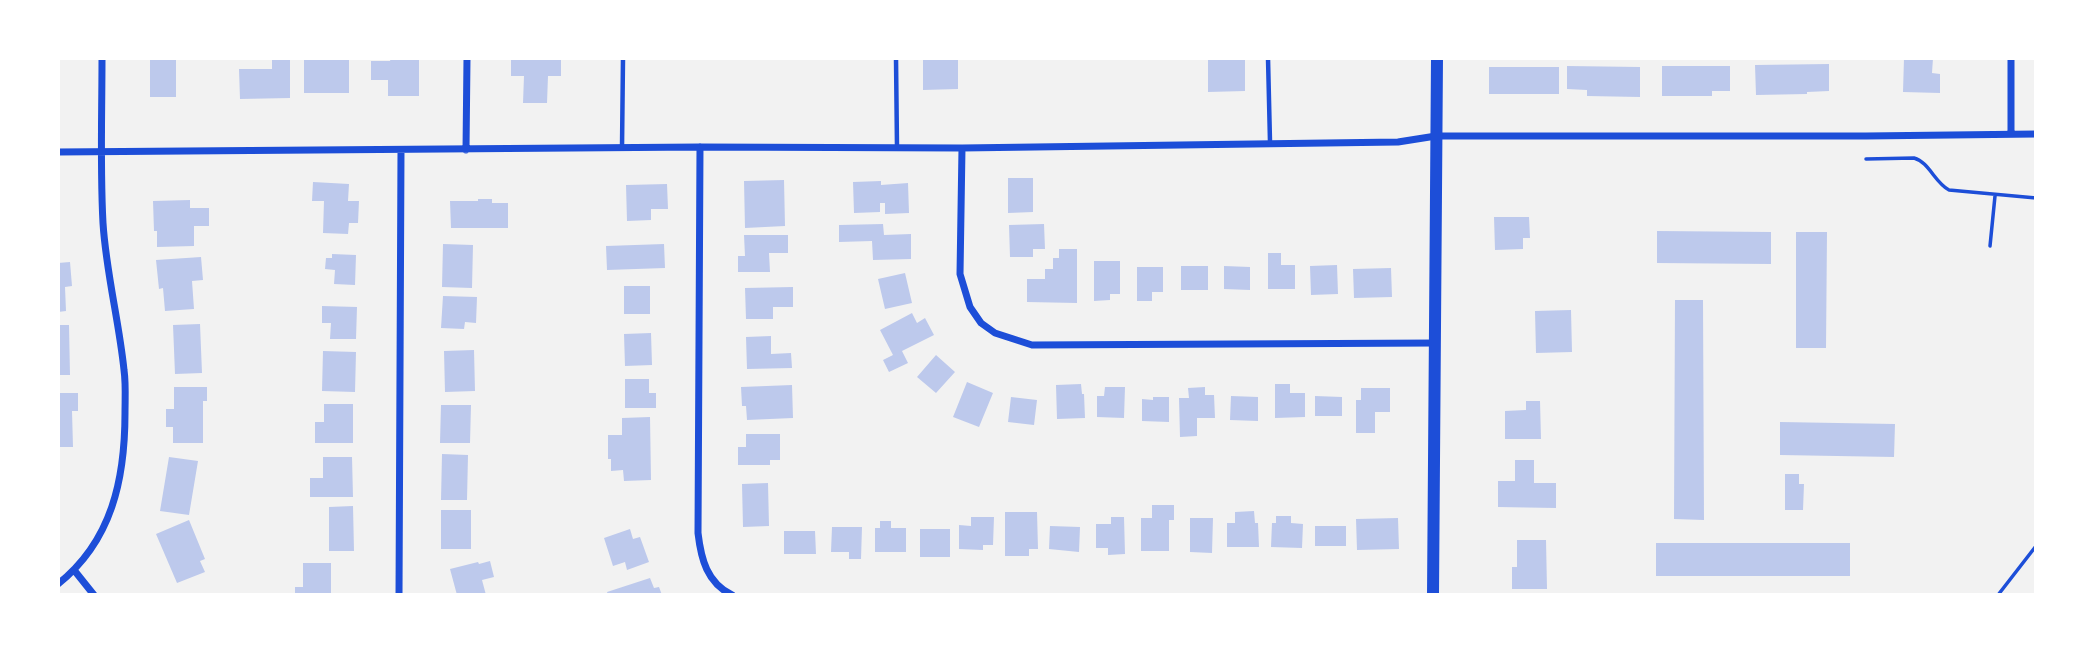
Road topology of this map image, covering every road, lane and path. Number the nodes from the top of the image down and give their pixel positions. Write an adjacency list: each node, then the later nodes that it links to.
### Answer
1 (102, 58): 18 (street)
2 (467, 58): 17 (street)
3 (623, 58): 15 (lane)
4 (895, 58): 13 (lane)
5 (1268, 58): 11 (lane)
6 (1437, 58): 10 (street)
7 (2011, 58): 8 (street)
8 (2011, 134): 9 (street); 10 (street)
9 (2036, 134)
10 (1436, 136): 11 (street); 24 (street)
11 (1270, 142): 14 (street)
12 (700, 147): 13 (street); 15 (street); 30 (street)
13 (897, 148): 14 (street)
14 (961, 148): 24 (street)
15 (622, 149): 17 (street)
16 (401, 150): 17 (street); 18 (street); 29 (street)
17 (467, 150)
18 (102, 151): 19 (street); 26 (street)
19 (58, 152)
20 (1866, 159): 21 (path)
21 (1994, 195): 22 (path); 23 (path)
22 (2036, 198)
23 (1990, 246)
24 (1436, 342): 31 (street)
25 (2036, 546): 32 (path)
26 (74, 570): 27 (street); 28 (street)
27 (58, 584)
28 (94, 595)
29 (399, 595)
30 (732, 595)
31 (1433, 595)
32 (1998, 595)

